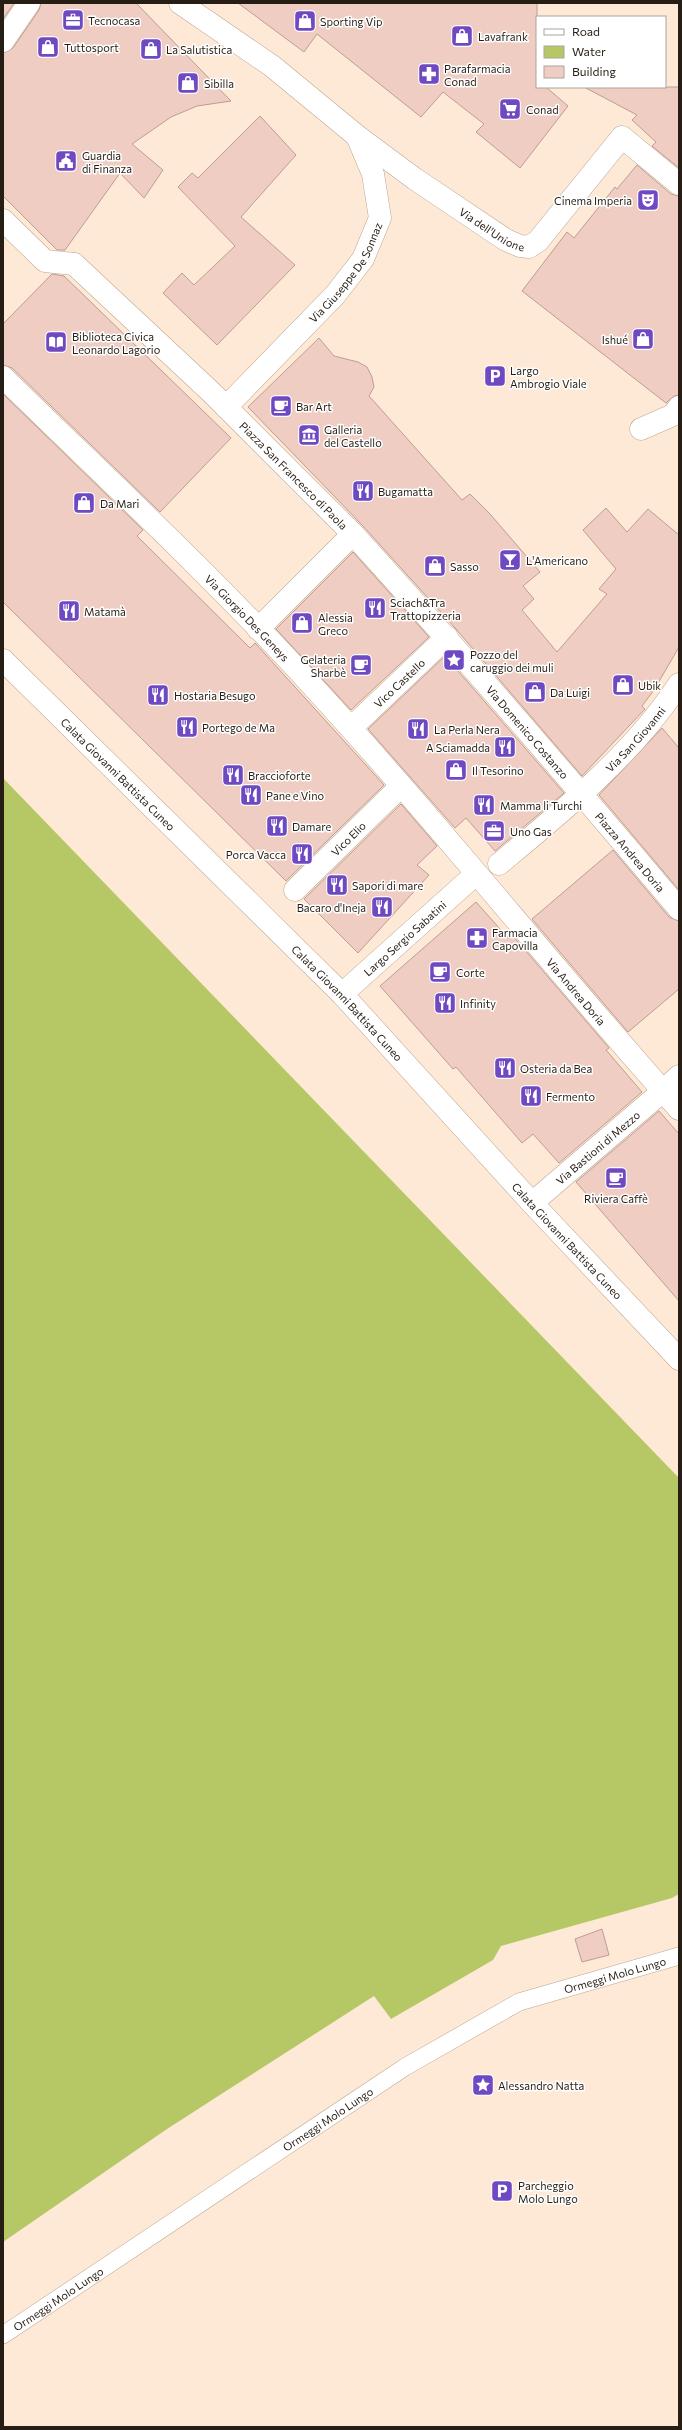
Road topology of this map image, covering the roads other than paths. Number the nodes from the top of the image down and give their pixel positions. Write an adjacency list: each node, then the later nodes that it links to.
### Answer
1 (29, 3): 3 (street)
2 (180, 3): 4 (street, Via Giuseppe De Sonnaz)
3 (3, 41)
4 (357, 136): 5 (street, Via dell'Unione); 8 (street, Via Giuseppe De Sonnaz)
5 (679, 184)
6 (3, 220): 8 (street, Piazza San Francesco di Paola)
7 (3, 377): 12 (street, Via Giorgio Des Geneys)
8 (226, 407): 11 (street, Piazza San Francesco di Paola)
9 (676, 411): 10 (street)
10 (641, 429)
11 (353, 534): 12 (street, Piazza San Francesco di Paola); 13 (street, Via Domenico Costanzo)
12 (258, 629): 16 (street, Via Giorgio Des Geneys)
13 (447, 637): 16 (street, Vico Castello); 18 (street, Via Domenico Costanzo)
14 (3, 660): 23 (street, Calata Giovanni Battista Cuneo)
15 (676, 699): 18 (street, Via San Giovanni)
16 (351, 728): 17 (street, Via Giorgio Des Geneys)
17 (401, 786): 20 (street, Via Giorgio Des Geneys); 21 (street, Vico Elio)
18 (582, 790): 19 (street); 22 (street, Piazza Andrea Doria)
19 (499, 864)
20 (473, 877): 23 (street, Largo Sergio Sabatini); 25 (street, Via Andrea Doria)
21 (295, 890)
22 (679, 909)
23 (342, 994): 27 (street, Calata Giovanni Battista Cuneo)
24 (679, 1076): 25 (street)
25 (663, 1091): 26 (street, Via Andrea Doria); 27 (street, Via Bastioni di Mezzo)
26 (679, 1109)
27 (532, 1203): 28 (street, Calata Giovanni Battista Cuneo)
28 (679, 1359)
29 (679, 1956): 30 (lane, Ormeggi Molo Lungo)
30 (3, 2335)

